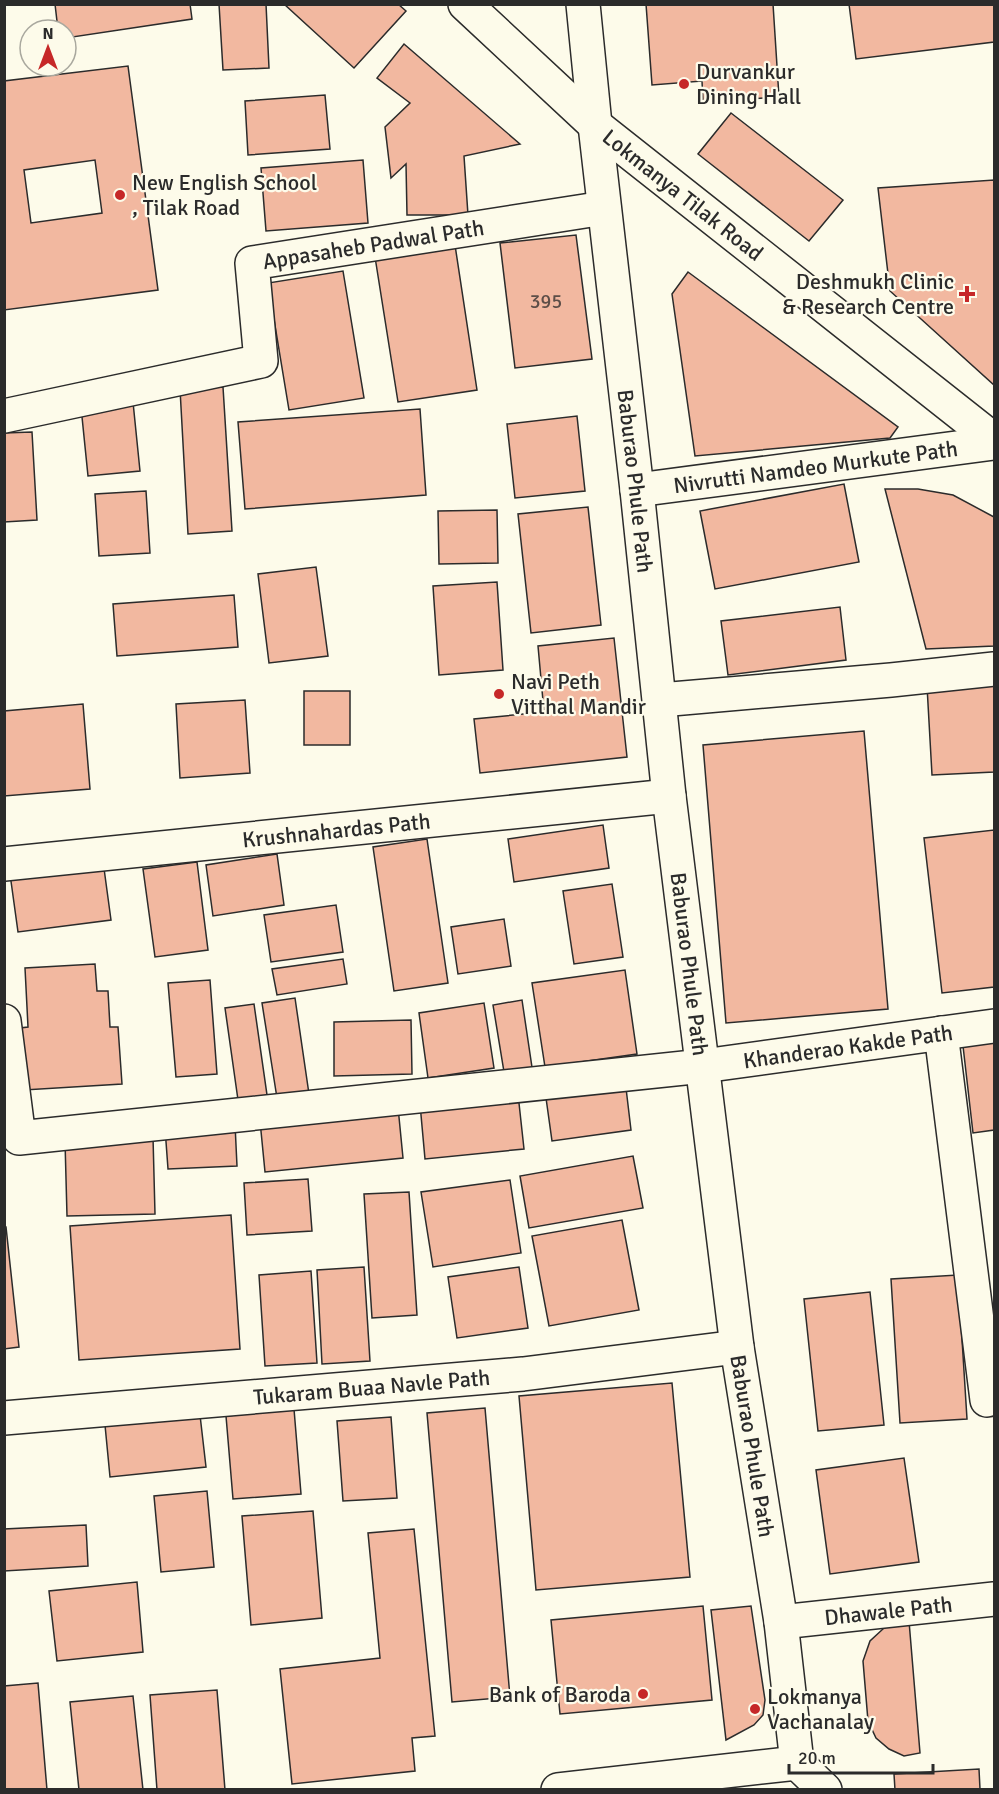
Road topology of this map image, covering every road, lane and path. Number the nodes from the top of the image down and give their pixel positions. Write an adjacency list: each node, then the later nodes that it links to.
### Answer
1 (465, 4): 3 (street, Lokmanya Tilak Road)
2 (583, 4): 3 (street, Baburao Phule Path)
3 (595, 125): 4 (street, Baburao Phule Path); 6 (street, Lokmanya Tilak Road)
4 (604, 208): 5 (street, Appasaheb Padwal Path); 7 (street, Baburao Phule Path)
5 (4, 416)
6 (994, 442): 7 (street, Nivrutti Namdeo Murkute Path)
7 (637, 490): 9 (street, Baburao Phule Path)
8 (994, 669): 9 (street)
9 (660, 700): 10 (street, Baburao Phule Path)
10 (669, 796): 11 (street, Krushnahardas Path); 15 (street, Baburao Phule Path)
11 (4, 864)
12 (4, 1021): 15 (street, Khanderao Kakde Path)
13 (994, 1026): 14 (street, Khanderao Kakde Path)
14 (941, 1033): 15 (street, Khanderao Kakde Path); 17 (street)
15 (703, 1066): 16 (street, Baburao Phule Path)
16 (737, 1347): 18 (street, Tukaram Buaa Navle Path); 20 (street, Baburao Phule Path)
17 (987, 1400)
18 (4, 1418)
19 (994, 1599): 20 (street, Dhawale Path)
20 (781, 1622): 21 (street, Baburao Phule Path)
21 (797, 1764): 22 (street); 23 (street)
22 (558, 1790)
23 (825, 1790)

